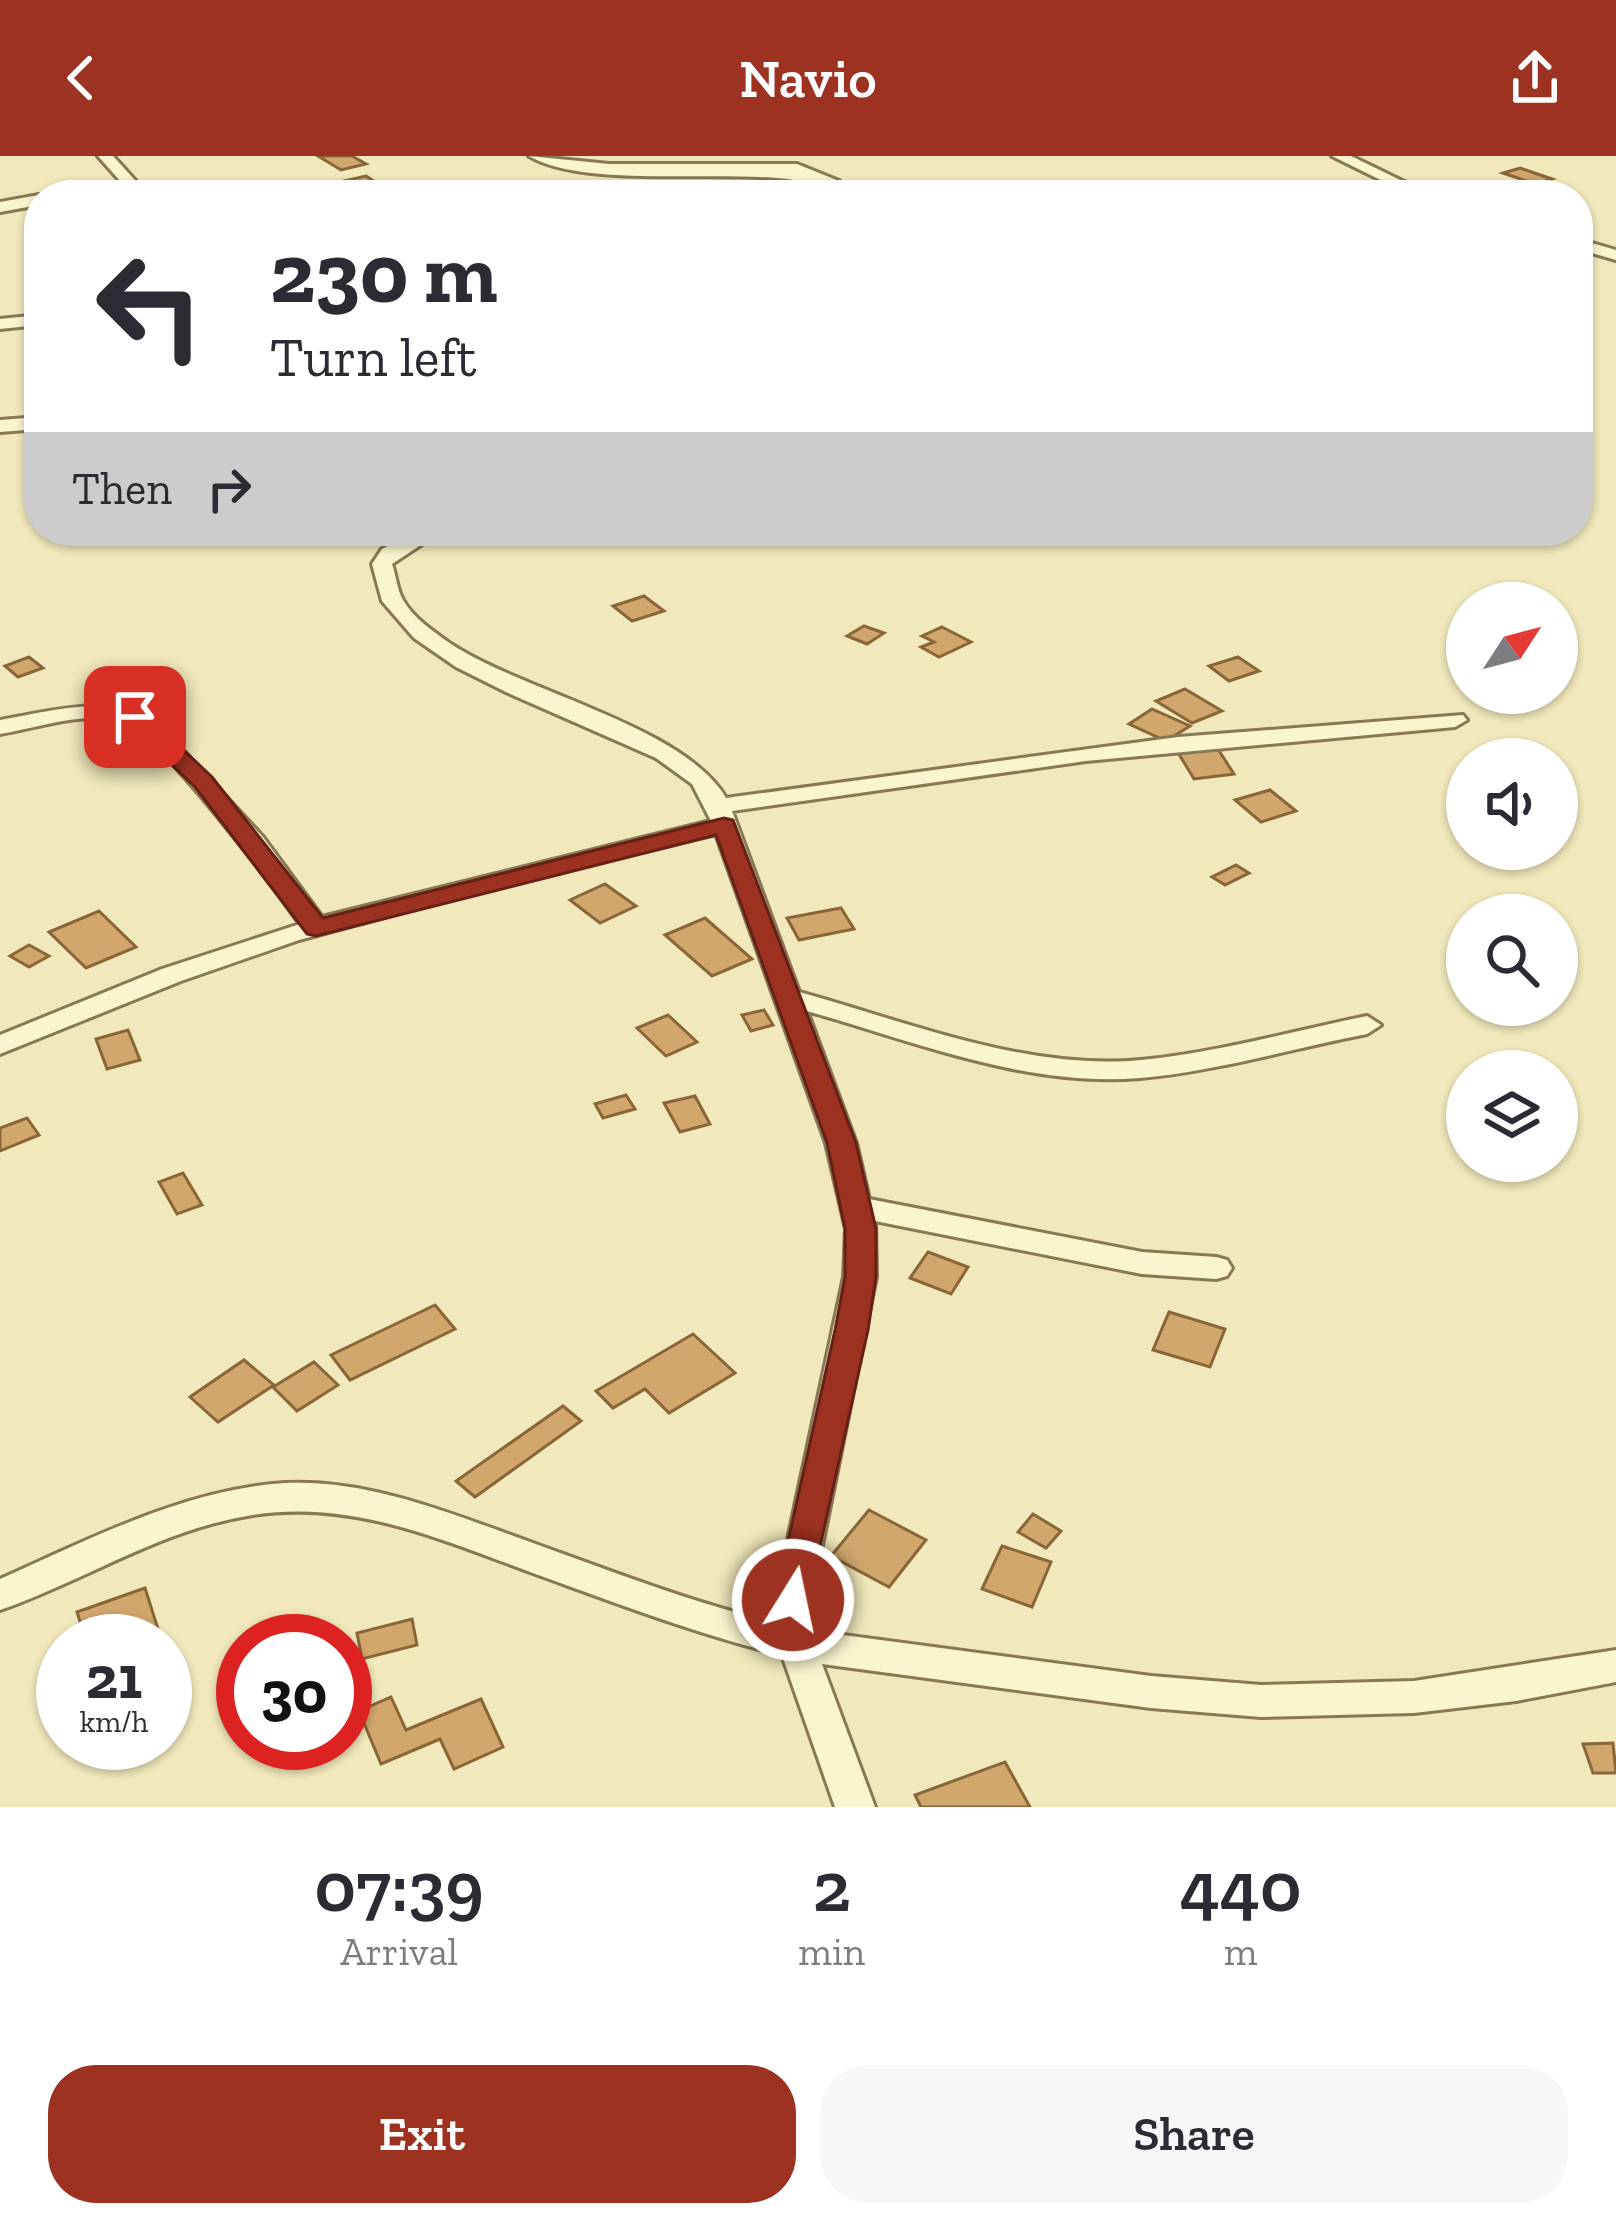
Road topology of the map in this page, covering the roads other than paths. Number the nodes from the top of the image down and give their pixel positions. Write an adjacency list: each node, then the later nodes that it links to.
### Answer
1 (105, 156): 4 (street)
2 (536, 156): 5 (street)
3 (1339, 156): 6 (street)
4 (127, 180)
5 (825, 180)
6 (1391, 180)
7 (400, 546): 10 (street)
8 (1455, 720): 10 (street)
9 (0, 727): 11 (street)
10 (721, 816): 11 (street); 12 (street)
11 (316, 928): 14 (street)
12 (787, 997): 13 (street); 15 (street)
13 (1367, 1025)
14 (0, 1045)
15 (858, 1208): 16 (street); 18 (street)
16 (1216, 1268)
17 (0, 1595): 18 (street)
18 (796, 1643): 19 (street); 20 (street)
19 (1616, 1666)
20 (855, 1807)

